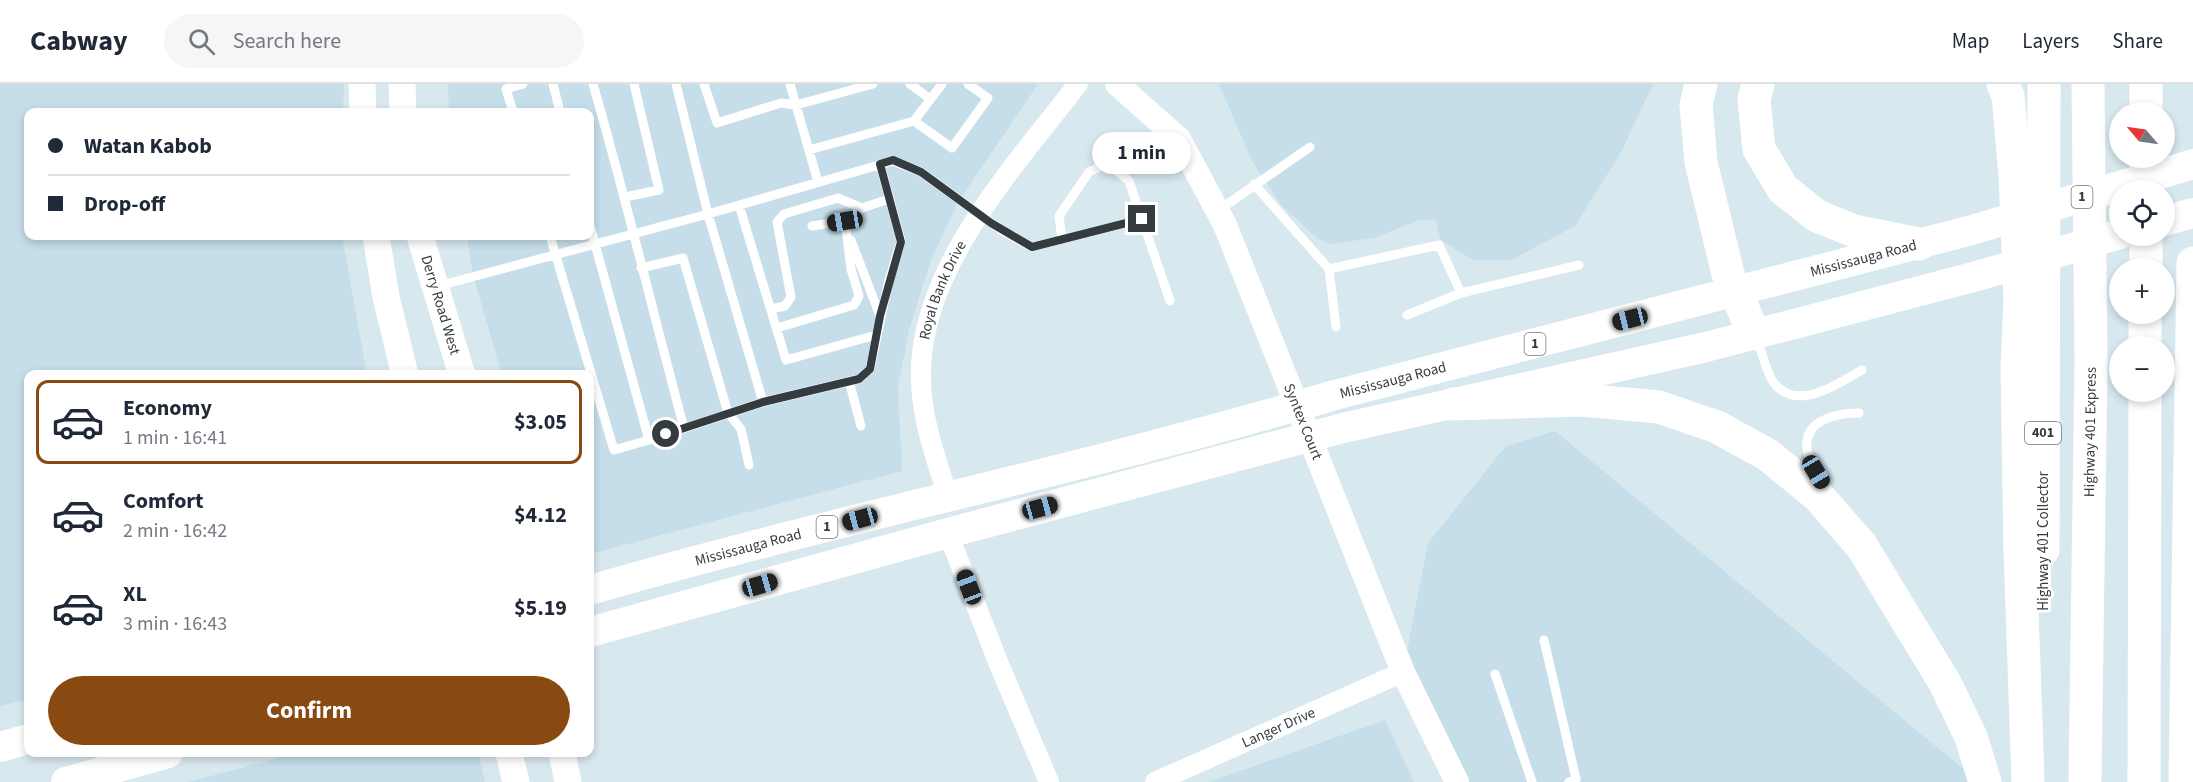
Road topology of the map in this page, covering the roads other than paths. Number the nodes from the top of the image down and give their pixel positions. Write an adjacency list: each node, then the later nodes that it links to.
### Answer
1 (362, 84): 25 (main road)
2 (402, 84): 26 (main road)
3 (523, 84): 27 (lane)
4 (552, 84): 28 (lane)
5 (593, 84): 36 (lane)
6 (634, 84): 36 (lane)
7 (676, 84): 42 (lane)
8 (704, 84): 24 (lane)
9 (790, 84): 24 (lane)
10 (873, 84): 24 (lane)
11 (910, 84): 22 (lane)
12 (942, 84): 22 (lane)
13 (968, 84): 29 (lane)
14 (1078, 84): 43 (street, Royal Bank Drive)
15 (1117, 84): 40 (street, Syntex Court)
16 (1701, 84): 63 (highway)
17 (1758, 84): 56 (highway)
18 (2002, 84): 112 (highway)
19 (2044, 84): 113 (highway, Highway 401 Collector / 401)
20 (2088, 84): 114 (highway, Highway 401 Express)
21 (2146, 84): 23 (highway)
22 (930, 99): 29 (lane)
23 (2146, 102)
24 (796, 105): 31 (lane)
25 (363, 108)
26 (403, 108)
27 (512, 108)
28 (559, 108)
29 (914, 121): 31 (lane)
30 (1310, 147): 35 (lane)
31 (809, 150): 34 (lane)
32 (880, 164): 34 (lane); 37 (lane); 43 (lane)
33 (2193, 164): 56 (main road, Mississauga Road / 1)
34 (818, 182): 38 (lane)
35 (1254, 184): 40 (lane); 61 (lane)
36 (625, 197): 48 (lane)
37 (889, 199): 39 (lane); 68 (lane)
38 (739, 205): 42 (lane); 66 (lane)
39 (862, 208): 46 (lane); 66 (lane)
40 (1217, 212): 96 (street, Syntex Court)
41 (2193, 213): 44 (main road)
42 (708, 214): 48 (lane); 79 (lane)
43 (978, 214): 50 (lane); 88 (street, Royal Bank Drive)
44 (2175, 218)
45 (1142, 219): 50 (lane); 50 (lane); 65 (lane)
46 (845, 221): 47 (lane); 68 (lane); 70 (lane)
47 (812, 226)
48 (632, 234): 55 (lane); 60 (lane)
49 (2109, 237): 71 (main road)
50 (1062, 239)
51 (377, 240): 73 (main road)
52 (421, 240): 62 (main road, Derry Road West)
53 (551, 240): 57 (lane)
54 (593, 240): 55 (lane)
55 (594, 244): 57 (lane); 86 (lane)
56 (1919, 244): 63 (main road, Mississauga Road / 1)
57 (555, 254): 62 (lane); 75 (lane)
58 (2193, 263): 116 (highway)
59 (1579, 265): 64 (lane)
60 (641, 268): 82 (lane); 85 (lane)
61 (1329, 269): 64 (lane); 69 (lane)
62 (435, 286): 74 (main road, Derry Road West)
63 (1735, 292): 71 (highway); 88 (main road, Mississauga Road / 1)
64 (1461, 293): 67 (lane)
65 (1170, 301)
66 (771, 309): 70 (lane)
67 (1407, 315)
68 (880, 316): 72 (lane)
69 (1336, 327)
70 (777, 328): 72 (lane)
71 (1754, 334): 76 (lane); 81 (main road)
72 (876, 335): 77 (lane)
73 (404, 370)
74 (460, 370)
75 (590, 370)
76 (1862, 370)
77 (849, 381): 79 (lane); 84 (lane)
78 (594, 384): 86 (lane)
79 (763, 402): 82 (lane)
80 (2145, 402): 115 (highway)
81 (1453, 404): 89 (main road); 90 (highway)
82 (728, 413): 85 (lane); 87 (lane)
83 (1859, 413): 90 (lane)
84 (861, 426)
85 (684, 428): 86 (lane)
86 (649, 440)
87 (749, 465)
88 (948, 496): 91 (main road, Mississauga Road / 1)
89 (948, 532): 92 (main road); 107 (street)
90 (1861, 545): 111 (highway)
91 (598, 584)
92 (650, 616): 93 (main road); 95 (main road)
93 (594, 631)
94 (1544, 640): 104 (lane)
95 (594, 646)
96 (1403, 672): 108 (street, Langer Drive); 109 (street, Syntex Court)
97 (1495, 674): 110 (lane)
98 (24, 740): 99 (main road)
99 (0, 747)
100 (155, 757): 103 (main road)
101 (510, 757): 105 (main road)
102 (563, 757): 106 (main road)
103 (83, 780)
104 (1576, 781)
105 (516, 782)
106 (568, 782)
107 (1049, 782)
108 (1155, 782)
109 (1457, 782)
110 (1532, 782)
111 (1985, 782)
112 (2028, 782)
113 (2039, 782)
114 (2085, 782)
115 (2144, 782)
116 (2185, 782)

